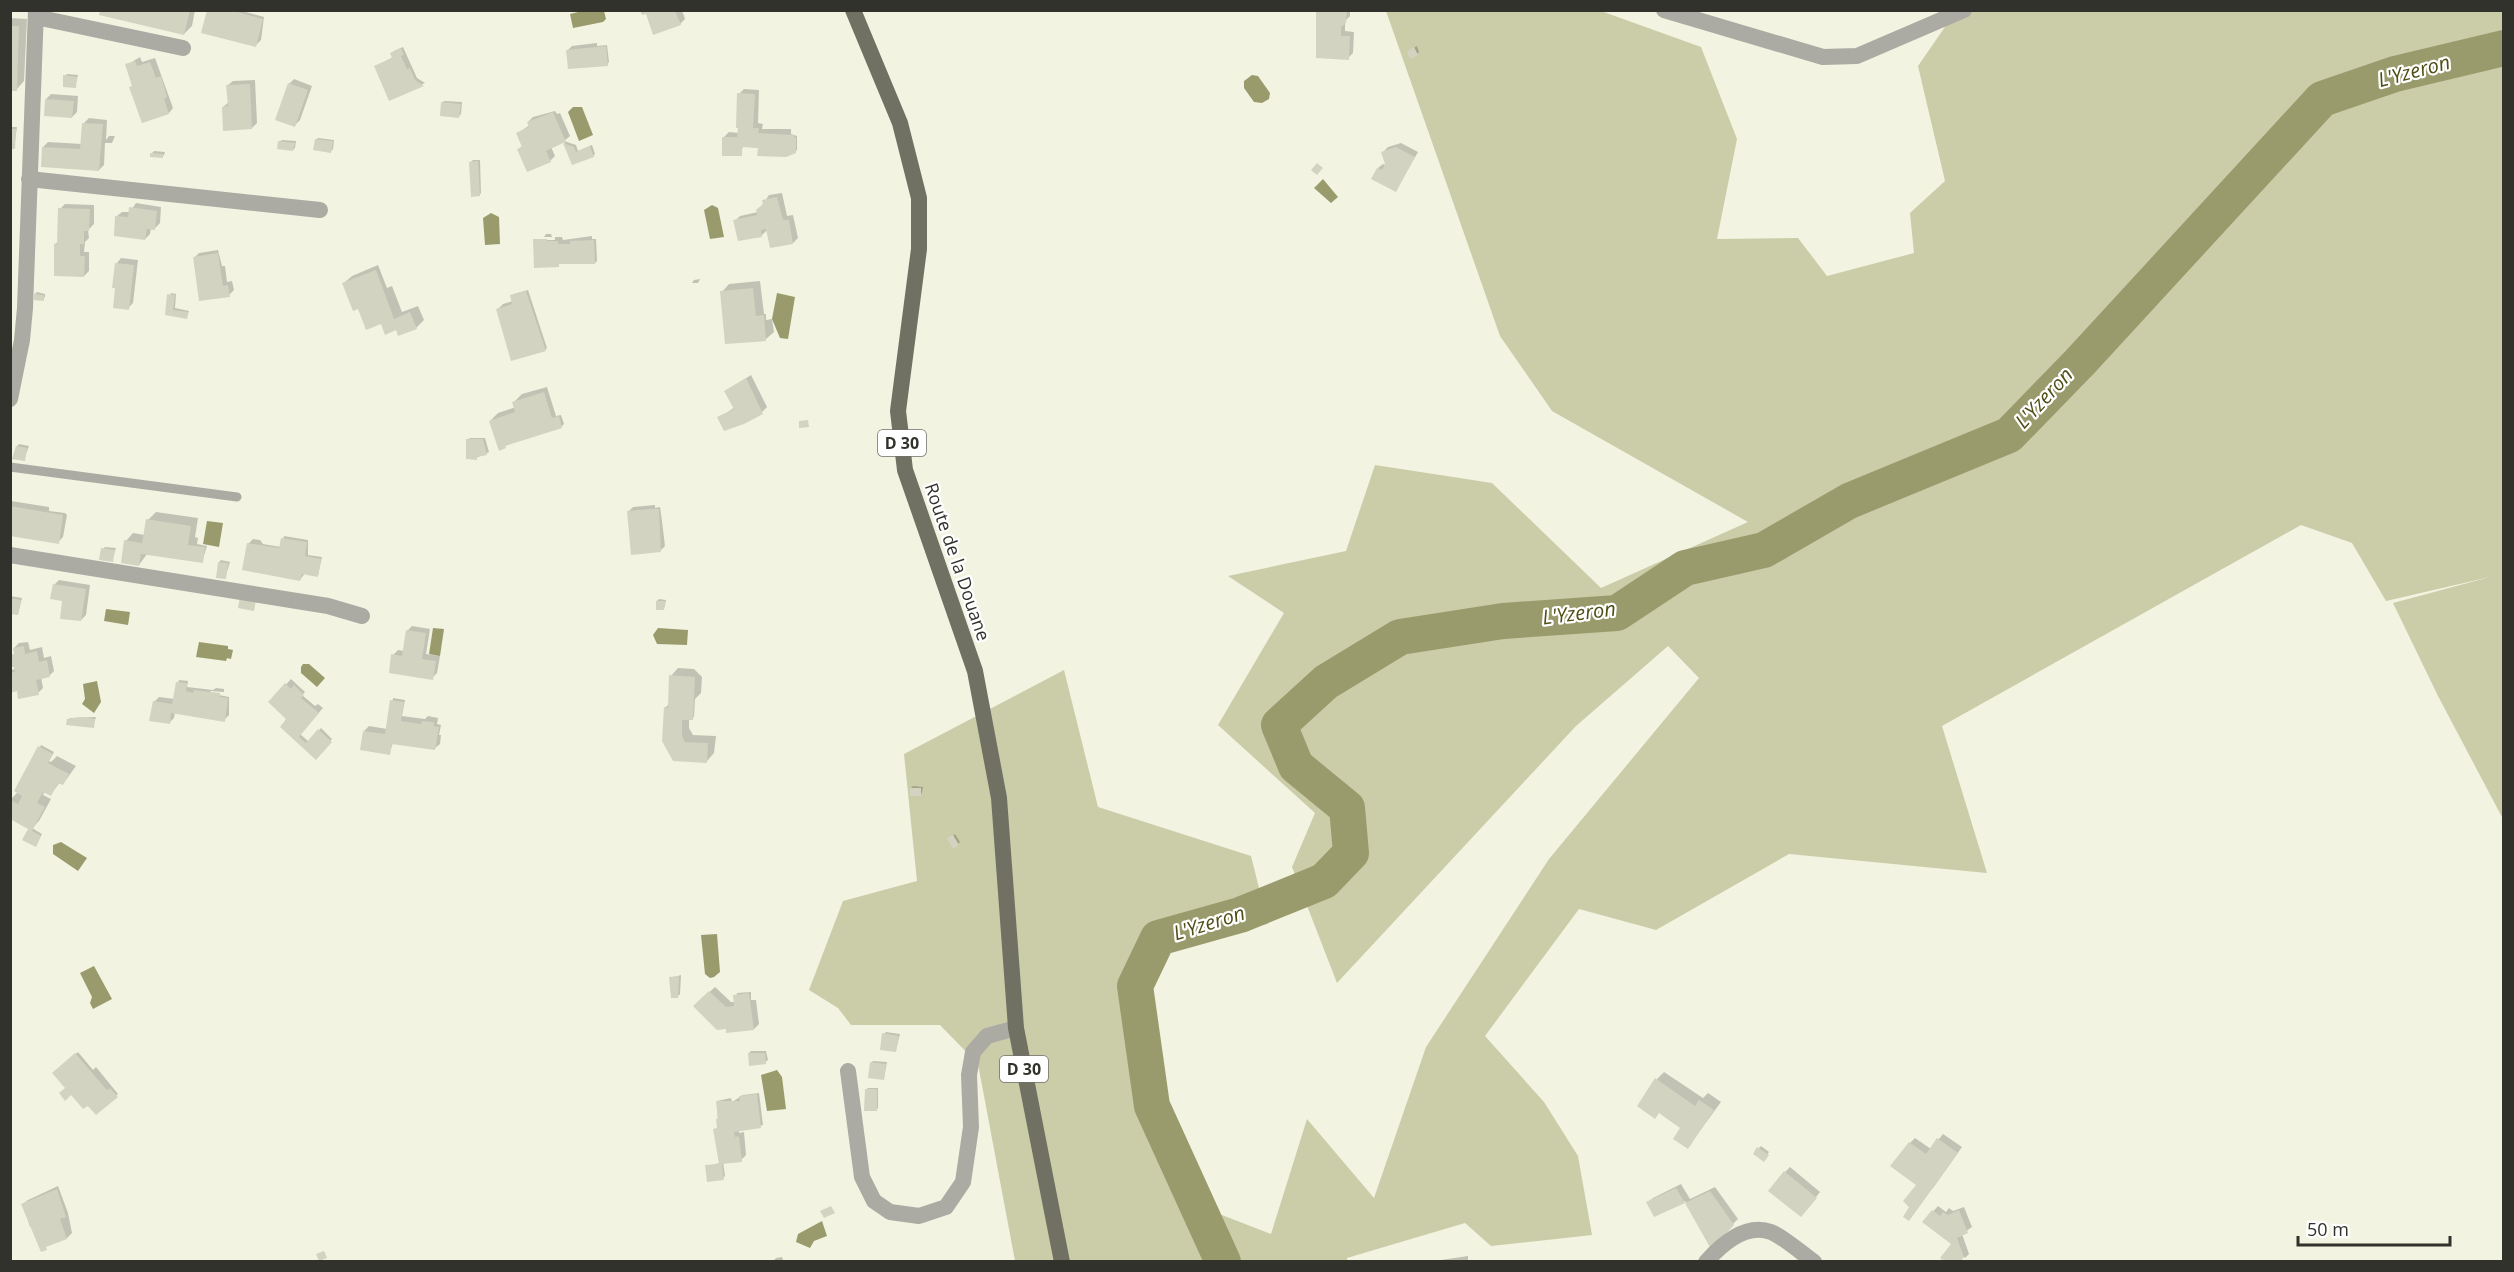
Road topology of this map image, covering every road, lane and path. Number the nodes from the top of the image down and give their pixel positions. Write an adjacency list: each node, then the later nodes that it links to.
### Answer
1 (853, 10): 14 (main road, Route de la Douane / D 30)
2 (1664, 10): 3 (street)
3 (1964, 10)
4 (36, 14): 5 (street); 6 (street)
5 (183, 48)
6 (29, 178): 7 (street); 8 (street)
7 (320, 210)
8 (16, 339): 9 (street)
9 (10, 399)
10 (10, 467): 11 (lane)
11 (237, 497)
12 (10, 555): 13 (street)
13 (362, 616)
14 (1016, 1028): 15 (street); 16 (main road, Route de la Douane / D 30)
15 (848, 1071)
16 (1062, 1262)
17 (1706, 1262): 18 (street)
18 (1814, 1262)

